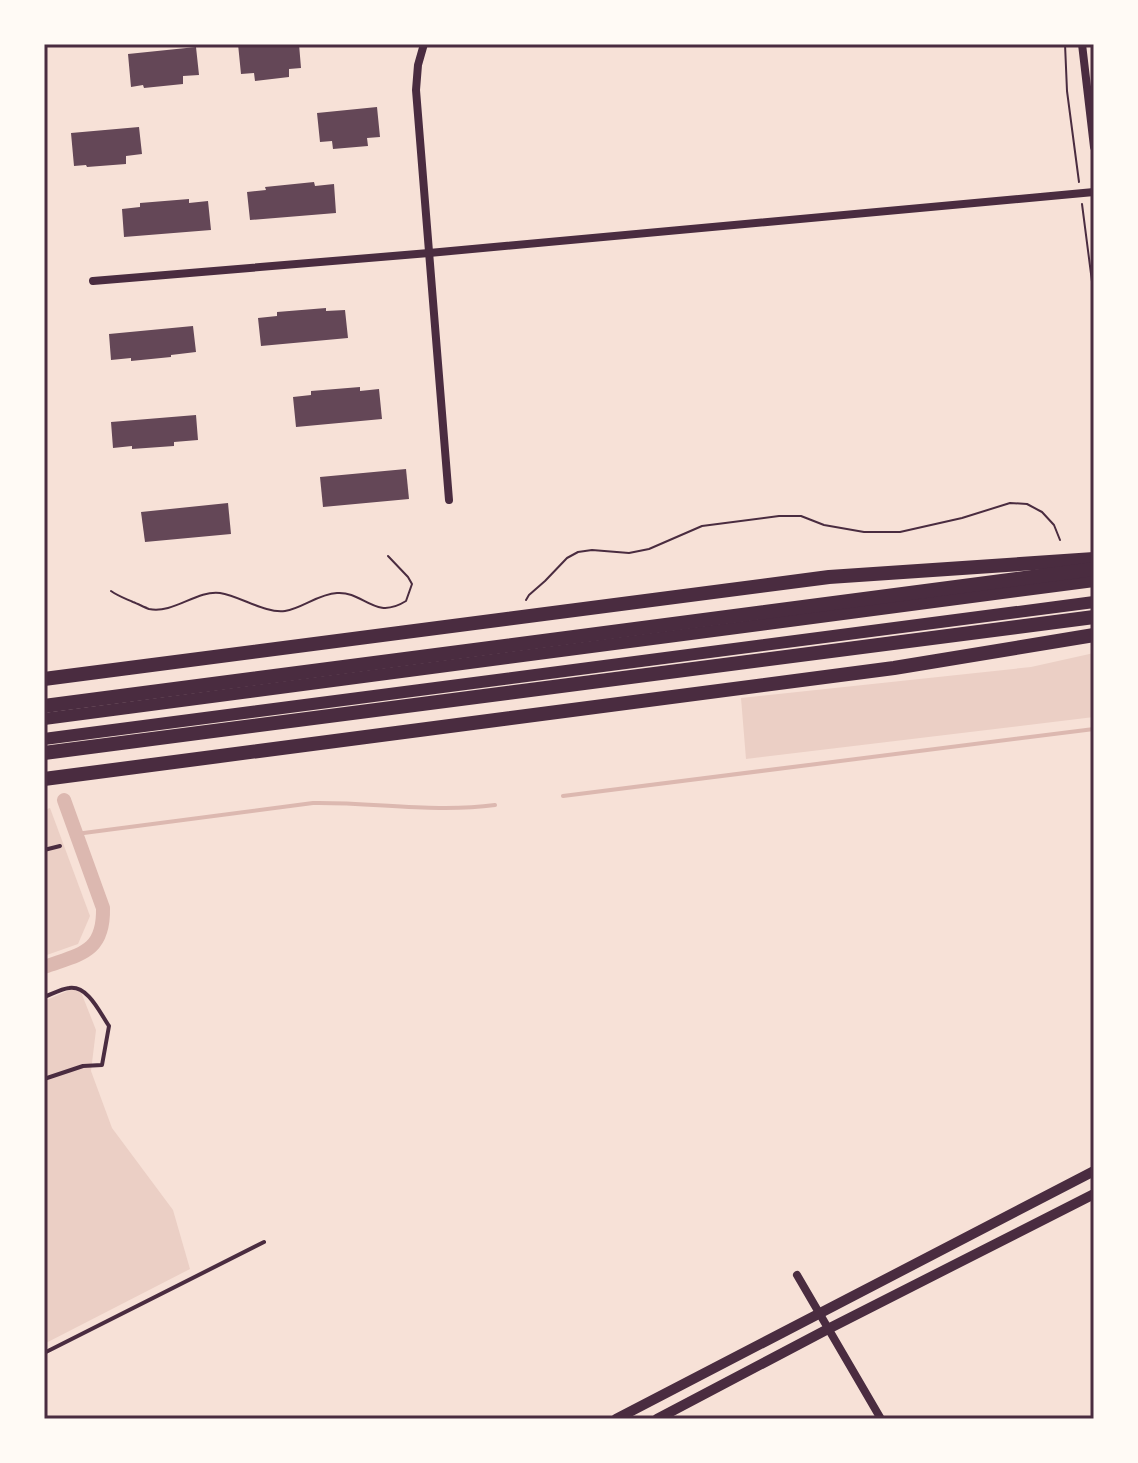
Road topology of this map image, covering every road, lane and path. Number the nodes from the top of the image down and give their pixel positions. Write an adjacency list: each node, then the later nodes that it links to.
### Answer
1 (424, 44): 7 (street)
2 (1065, 44): 6 (path)
3 (1082, 44): 4 (street)
4 (1094, 147)
5 (1094, 192): 6 (street)
6 (1080, 193): 7 (street); 9 (path)
7 (429, 253): 8 (street); 10 (street)
8 (93, 281)
9 (1094, 297)
10 (449, 500)
11 (1060, 540): 17 (path)
12 (388, 556): 16 (path)
13 (1094, 559): 21 (highway)
14 (1094, 569): 22 (highway)
15 (1094, 581): 23 (highway)
16 (111, 591)
17 (526, 600)
18 (1094, 602): 24 (highway)
19 (1094, 617): 25 (highway)
20 (1094, 635): 26 (highway)
21 (44, 679)
22 (44, 706)
23 (44, 719)
24 (44, 739)
25 (44, 753)
26 (44, 779)
27 (60, 846): 28 (lane)
28 (44, 850)
29 (44, 997): 30 (lane)
30 (44, 1079)
31 (1094, 1171): 35 (street)
32 (1094, 1194): 36 (street)
33 (264, 1242): 37 (lane)
34 (797, 1275): 35 (street)
35 (819, 1313): 36 (street); 38 (street)
36 (828, 1329): 39 (street); 40 (street)
37 (44, 1353)
38 (616, 1419)
39 (657, 1419)
40 (881, 1419)

